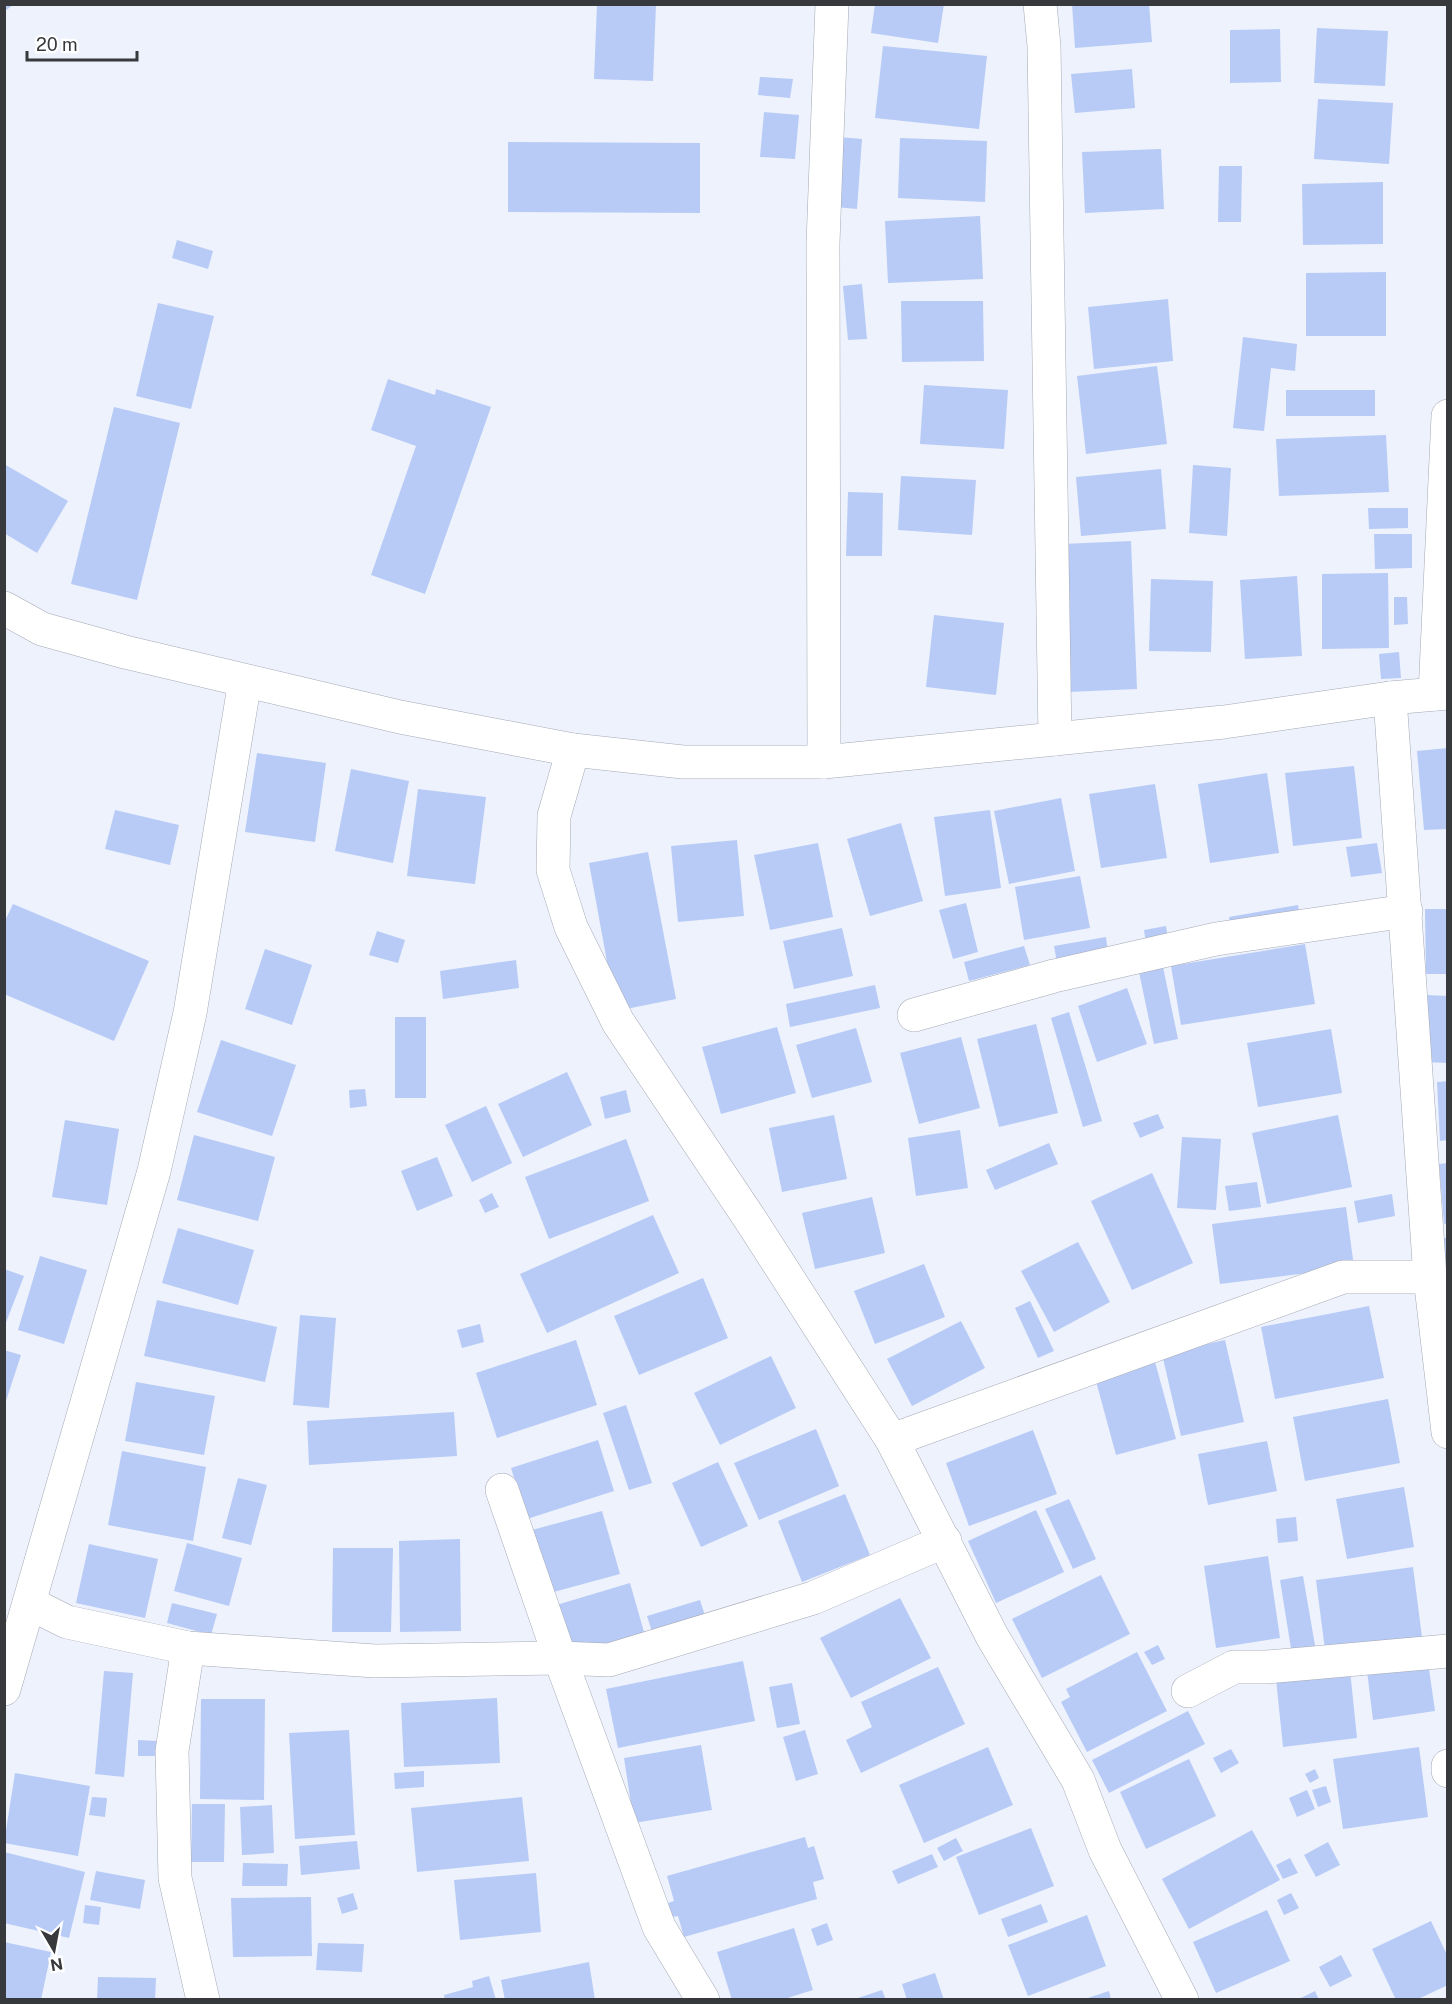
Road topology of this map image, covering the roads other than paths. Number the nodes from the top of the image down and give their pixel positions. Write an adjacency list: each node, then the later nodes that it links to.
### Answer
1 (832, 4): 10 (street)
2 (1040, 4): 8 (street)
3 (1448, 416): 6 (street)
4 (4, 608): 5 (street)
5 (245, 681): 9 (street); 18 (street)
6 (1441, 694): 7 (street)
7 (1390, 698): 8 (street); 11 (street)
8 (1055, 739): 10 (street)
9 (573, 750): 10 (street); 15 (street)
10 (824, 762)
11 (1406, 911): 12 (street); 13 (street)
12 (914, 1015)
13 (1430, 1277): 14 (street); 15 (street)
14 (1448, 1432)
15 (892, 1440): 17 (street)
16 (502, 1490): 21 (street)
17 (945, 1541): 21 (street); 28 (street)
18 (29, 1603): 19 (street); 22 (street)
19 (188, 1648): 21 (street); 26 (street)
20 (1448, 1651): 23 (street)
21 (560, 1658): 27 (street)
22 (4, 1689)
23 (1188, 1691)
24 (1448, 1766): 25 (street)
25 (1448, 1771)
26 (203, 2000)
27 (703, 2000)
28 (1182, 2000)

